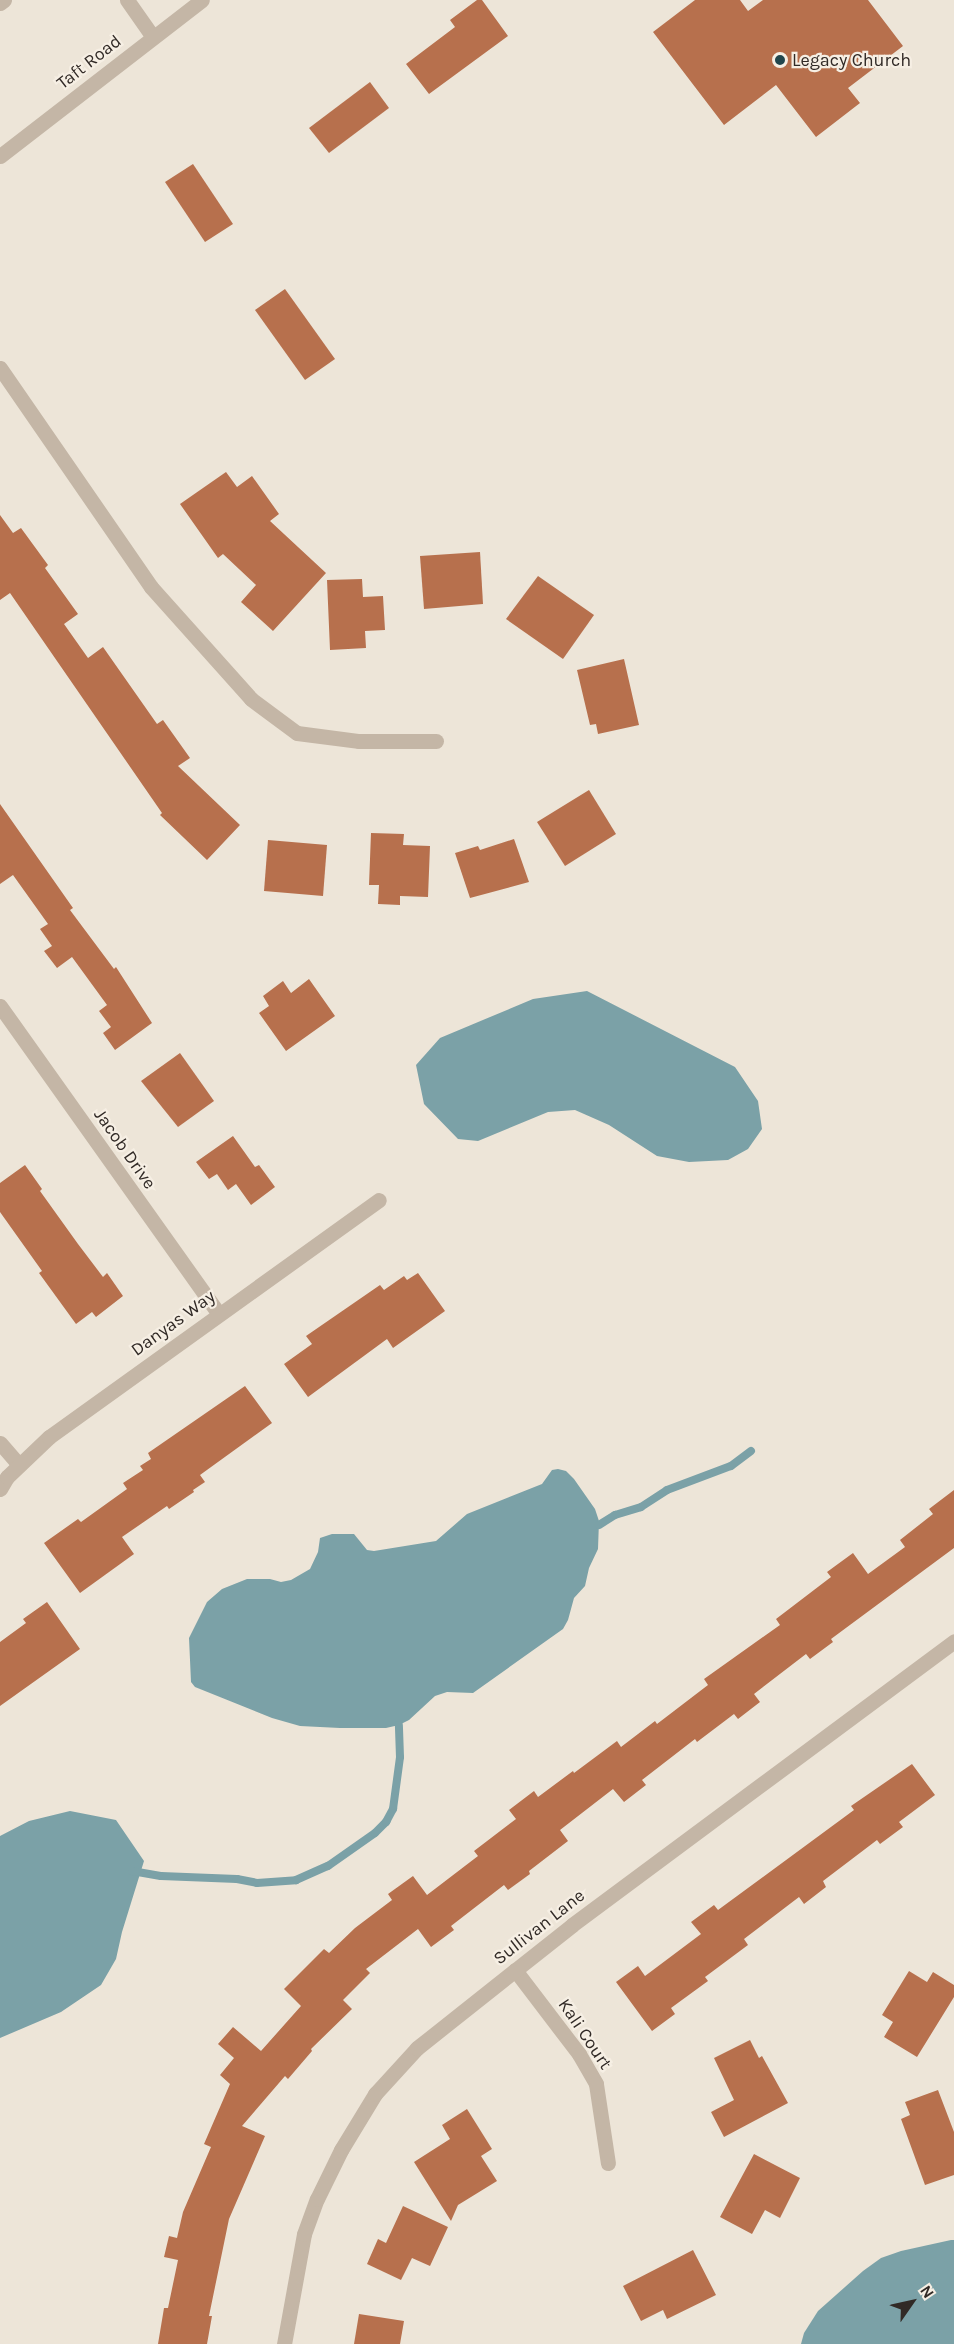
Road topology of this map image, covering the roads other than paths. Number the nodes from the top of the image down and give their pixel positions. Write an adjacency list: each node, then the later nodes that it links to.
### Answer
1 (4, 0): 4 (street)
2 (127, 0): 5 (street)
3 (201, 0): 5 (street, Taft Road)
4 (0, 3)
5 (153, 37): 6 (street, Taft Road)
6 (0, 156)
7 (0, 368): 8 (street)
8 (436, 741)
9 (0, 1006): 11 (street, Jacob Drive)
10 (379, 1200): 11 (street, Danyas Way)
11 (219, 1314): 13 (street, Danyas Way)
12 (0, 1443): 13 (street)
13 (19, 1465): 14 (street, Danyas Way)
14 (0, 1489)
15 (954, 1641): 16 (street, Sullivan Lane)
16 (515, 1970): 17 (street, Kali Court); 18 (street, Sullivan Lane)
17 (608, 2163)
18 (284, 2344)

